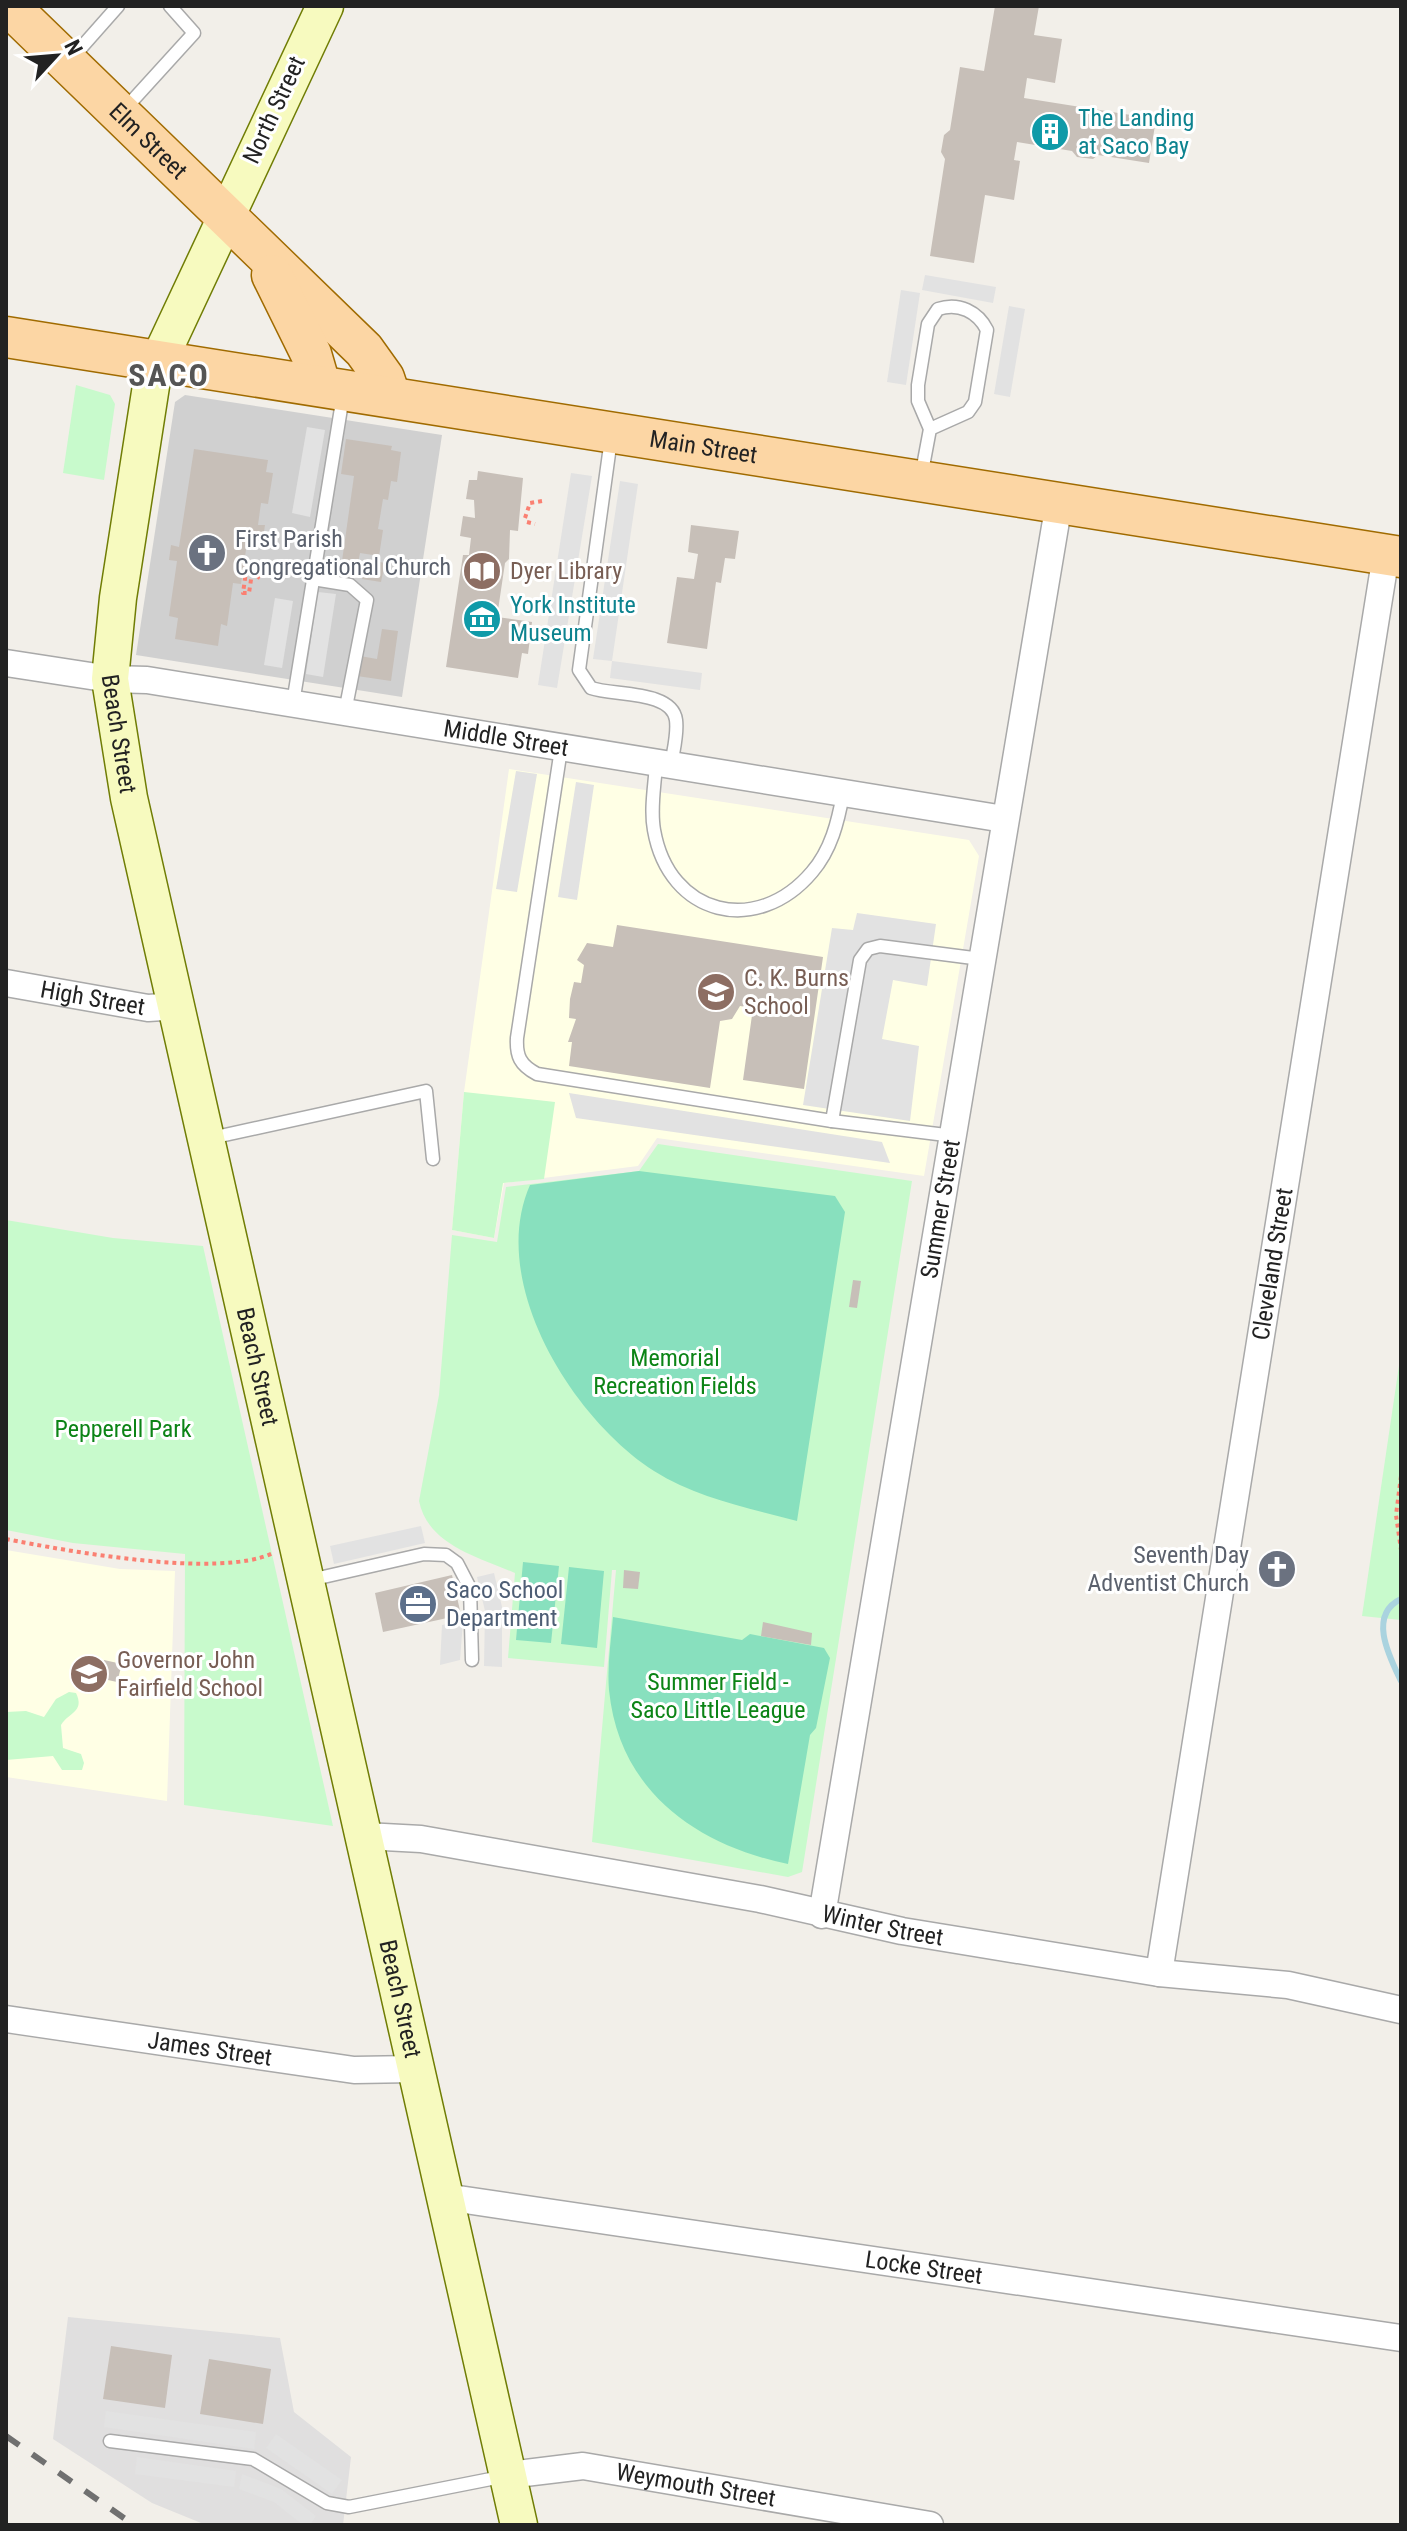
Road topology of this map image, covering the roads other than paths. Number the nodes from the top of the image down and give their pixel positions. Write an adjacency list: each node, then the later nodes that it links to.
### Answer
1 (9, 6): 5 (main road, Elm Street)
2 (118, 6): 5 (lane)
3 (170, 6): 6 (lane)
4 (325, 6): 7 (main road, North Street)
5 (67, 63): 6 (main road, Elm Street)
6 (120, 114): 7 (main road, Elm Street)
7 (226, 215): 8 (main road, Elm Street); 10 (main road, Beach Street)
8 (255, 243): 11 (main road, Elm Street); 12 (main road, Elm Street)
9 (6, 337): 10 (main road, Main Street)
10 (157, 360): 11 (main road, Main Street); 20 (main road, Beach Street)
11 (332, 387): 12 (main road, Main Street); 18 (lane)
12 (390, 396): 14 (main road, Main Street)
13 (930, 429): 13 (lane); 15 (lane)
14 (612, 432): 15 (main road, Main Street); 24 (lane)
15 (921, 481): 16 (main road, Main Street)
16 (1059, 503): 17 (main road, Main Street); 26 (street, Summer Street)
17 (1394, 556): 38 (street, Cleveland Street)
18 (313, 579): 21 (lane); 22 (lane)
19 (6, 663): 20 (street, Middle Street)
20 (110, 679): 21 (street, Middle Street); 29 (main road, Beach Street)
21 (293, 703): 22 (street, Middle Street)
22 (345, 712): 23 (street, Middle Street)
23 (561, 749): 24 (street, Middle Street); 30 (lane)
24 (664, 764): 25 (street, Middle Street); 25 (lane)
25 (843, 794): 26 (street, Middle Street)
26 (1004, 819): 27 (street, Summer Street)
27 (981, 959): 30 (lane); 31 (street, Summer Street)
28 (6, 983): 29 (street, High Street)
29 (178, 1006): 32 (main road, Beach Street)
30 (832, 1121): 31 (lane)
31 (954, 1136): 37 (street, Summer Street)
32 (208, 1138): 33 (lane); 34 (main road, Beach Street)
33 (433, 1159)
34 (307, 1581): 35 (lane); 36 (main road, Beach Street)
35 (472, 1660)
36 (365, 1836): 37 (street, Winter Street); 41 (main road, Beach Street)
37 (822, 1915): 38 (street, Winter Street)
38 (1159, 1973): 39 (street, Winter Street)
39 (1401, 2010)
40 (6, 2019): 41 (street, James Street)
41 (415, 2069): 42 (main road, Beach Street)
42 (445, 2197): 43 (street, Locke Street); 45 (main road, Beach Street)
43 (1401, 2338)
44 (110, 2441): 45 (lane)
45 (508, 2475): 46 (main road, Beach Street); 47 (street, Weymouth Street)
46 (519, 2525)
47 (930, 2525)

